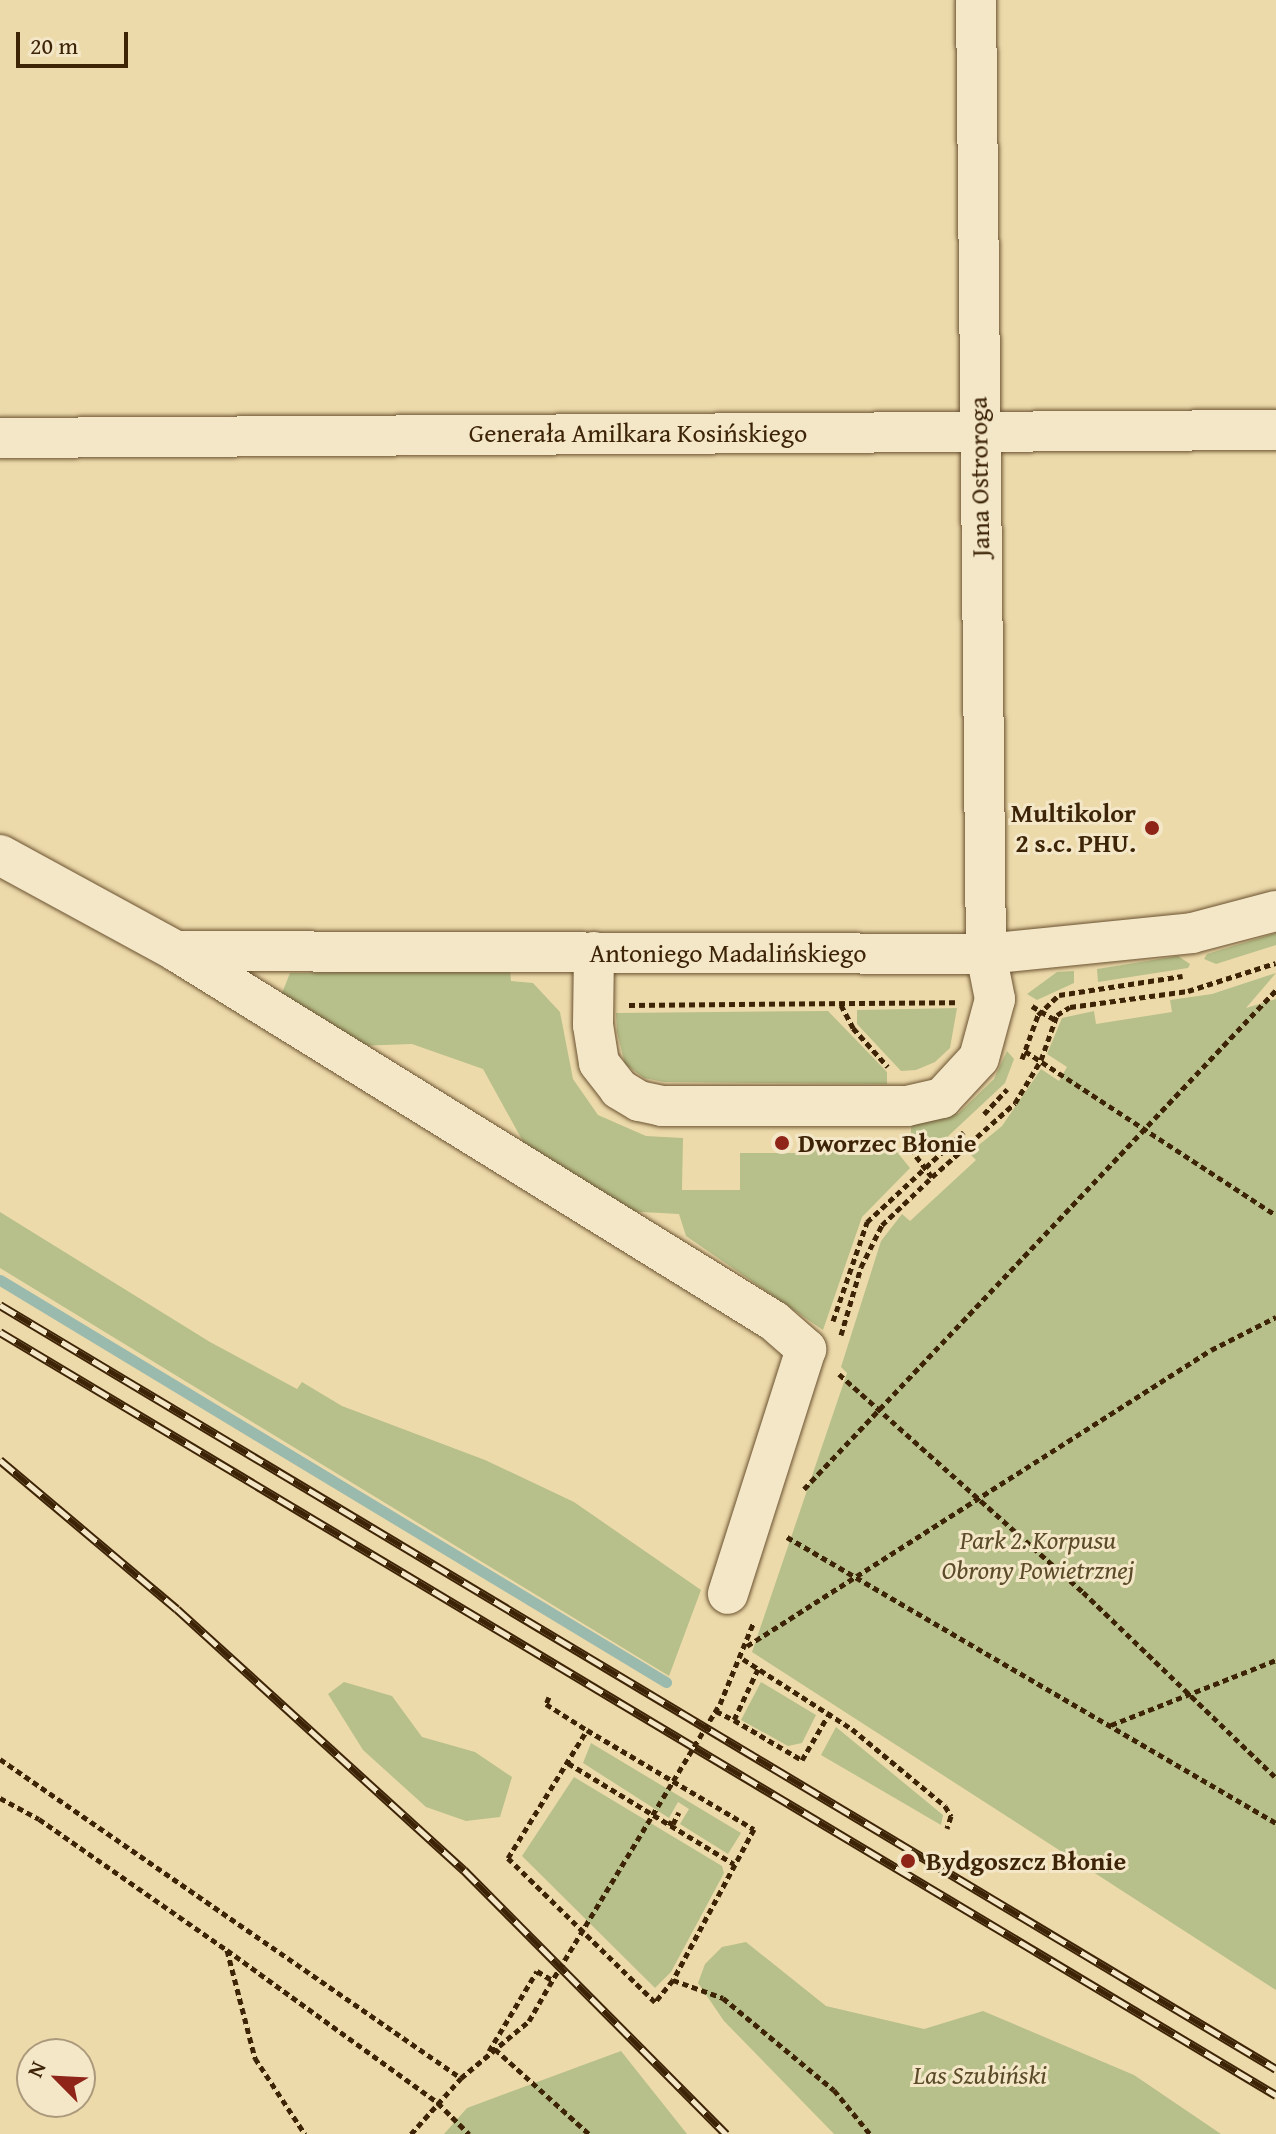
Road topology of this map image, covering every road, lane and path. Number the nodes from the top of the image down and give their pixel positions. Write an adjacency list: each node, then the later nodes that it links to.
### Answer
1 (976, 0): 2 (street, Jana Ostroroga)
2 (978, 430): 3 (street, Generała Amilkara Kosińskiego); 4 (street, Generała Amilkara Kosińskiego); 9 (street, Jana Ostroroga)
3 (1276, 430)
4 (0, 438)
5 (0, 855): 7 (street, Antoniego Madalińskiego)
6 (1276, 911): 9 (street, Antoniego Madalińskiego)
7 (176, 951): 8 (street, Antoniego Madalińskiego); 26 (street, Antoniego Madalińskiego)
8 (594, 952): 9 (street, Antoniego Madalińskiego); 14 (street, Jana Ostroroga)
9 (986, 954): 15 (street, Jana Ostroroga)
10 (1276, 963): 17 (path)
11 (1199, 973): 16 (path)
12 (1276, 990): 21 (path)
13 (960, 1001): 15 (path)
14 (593, 1005): 15 (street, Jana Ostroroga); 19 (path)
15 (976, 1024): 16 (path)
16 (1025, 1051): 17 (path); 18 (path)
17 (1041, 1060): 21 (path); 23 (path)
18 (1020, 1064)
19 (898, 1078)
20 (1013, 1081): 22 (path)
21 (1144, 1128): 24 (path); 27 (path)
22 (923, 1168): 23 (path); 26 (path)
23 (932, 1177): 26 (path)
24 (1276, 1215)
25 (1276, 1317): 28 (path)
26 (823, 1348): 27 (path); 34 (street)
27 (876, 1410): 28 (path); 29 (path)
28 (975, 1497): 33 (path); 40 (path)
29 (792, 1502)
30 (785, 1523): 31 (path)
31 (781, 1533): 32 (path); 33 (path)
32 (777, 1547)
33 (852, 1575): 35 (path); 44 (path)
34 (741, 1605): 35 (path)
35 (746, 1647): 36 (path)
36 (743, 1659): 38 (path); 41 (path)
37 (1276, 1660): 40 (path)
38 (758, 1668): 42 (path); 43 (path)
39 (549, 1697): 45 (path)
40 (1192, 1697): 44 (path); 48 (path)
41 (716, 1711): 42 (path); 49 (path, bridge)
42 (739, 1712): 43 (path)
43 (830, 1712): 56 (path)
44 (1110, 1726): 54 (path)
45 (587, 1730): 47 (path); 49 (path)
46 (0, 1759): 64 (path)
47 (568, 1763): 55 (path); 58 (path)
48 (1276, 1778)
49 (674, 1782): 52 (path, bridge); 57 (path)
50 (0, 1798): 59 (path)
51 (679, 1812): 53 (path)
52 (655, 1814): 53 (path); 58 (path, bridge)
53 (675, 1819): 55 (path)
54 (1276, 1823)
55 (671, 1826): 57 (path)
56 (947, 1828)
57 (734, 1864): 61 (path)
58 (582, 1931): 60 (path, bridge); 61 (path)
59 (227, 1950): 65 (path); 67 (path)
60 (552, 1980): 62 (path); 63 (path)
61 (673, 1980): 70 (path)
62 (495, 2049): 63 (path); 69 (path)
63 (487, 2056): 64 (path)
64 (461, 2078): 65 (path)
65 (438, 2103): 66 (path); 68 (path)
66 (466, 2133)
67 (305, 2134)
68 (411, 2134)
69 (589, 2134)
70 (870, 2134)

